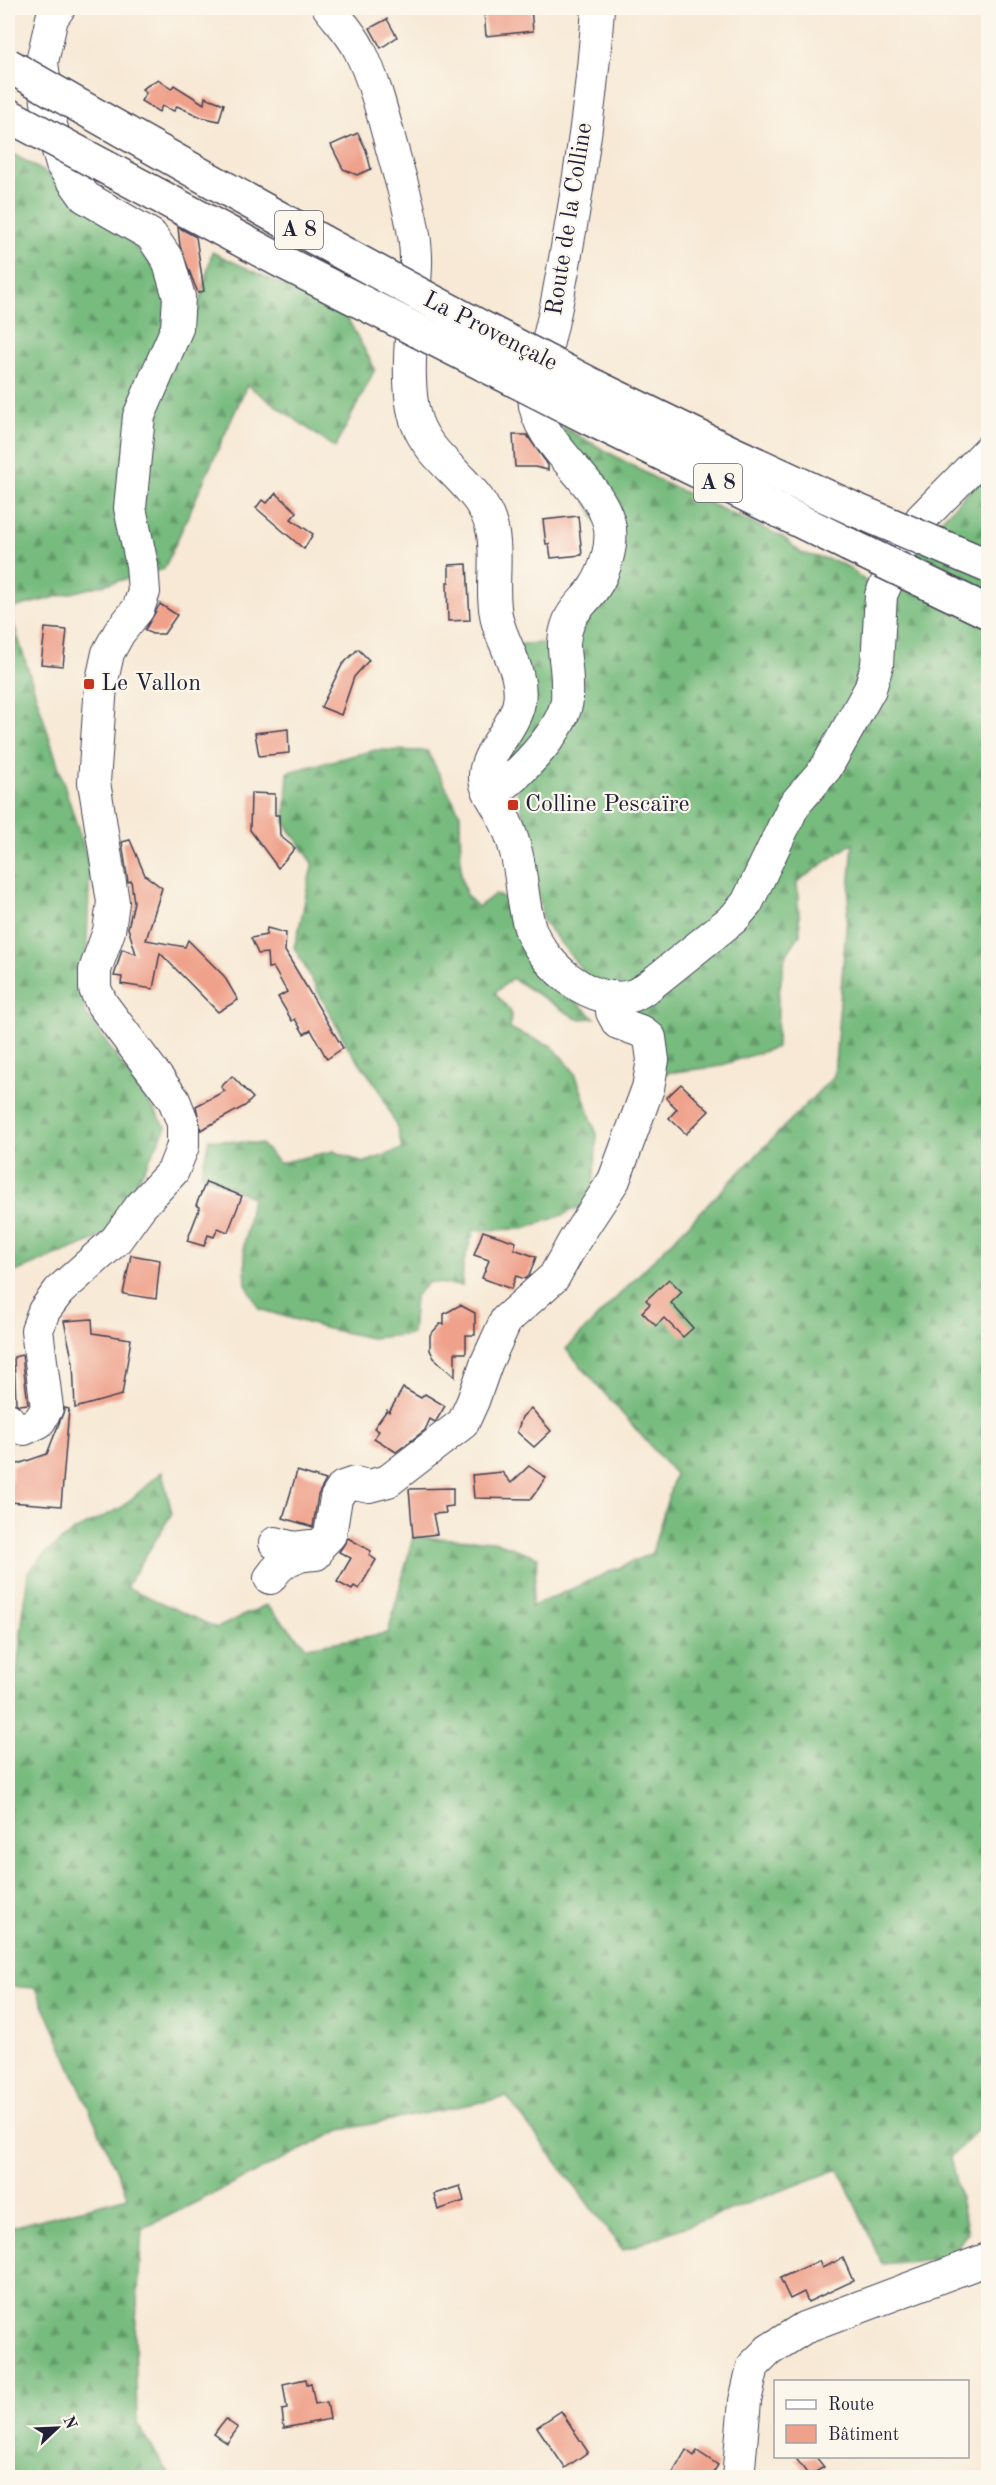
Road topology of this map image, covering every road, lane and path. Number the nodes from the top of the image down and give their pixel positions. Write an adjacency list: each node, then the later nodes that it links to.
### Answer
1 (59, 8): 12 (street)
2 (329, 8): 10 (street)
3 (598, 8): 10 (street, Route de la Colline)
4 (8, 65): 6 (highway, La Provençale / A 8, bridge)
5 (8, 115): 6 (highway, La Provençale / A 8, bridge)
6 (592, 402): 8 (highway, La Provençale / A 8, bridge); 9 (highway, La Provençale / A 8, bridge)
7 (988, 451): 11 (street)
8 (988, 566)
9 (988, 612)
10 (491, 794): 11 (street)
11 (613, 997): 14 (street)
12 (8, 1419)
13 (275, 1543): 14 (street)
14 (320, 1545): 15 (street)
15 (270, 1578)
16 (988, 2259): 17 (street)
17 (738, 2478)

